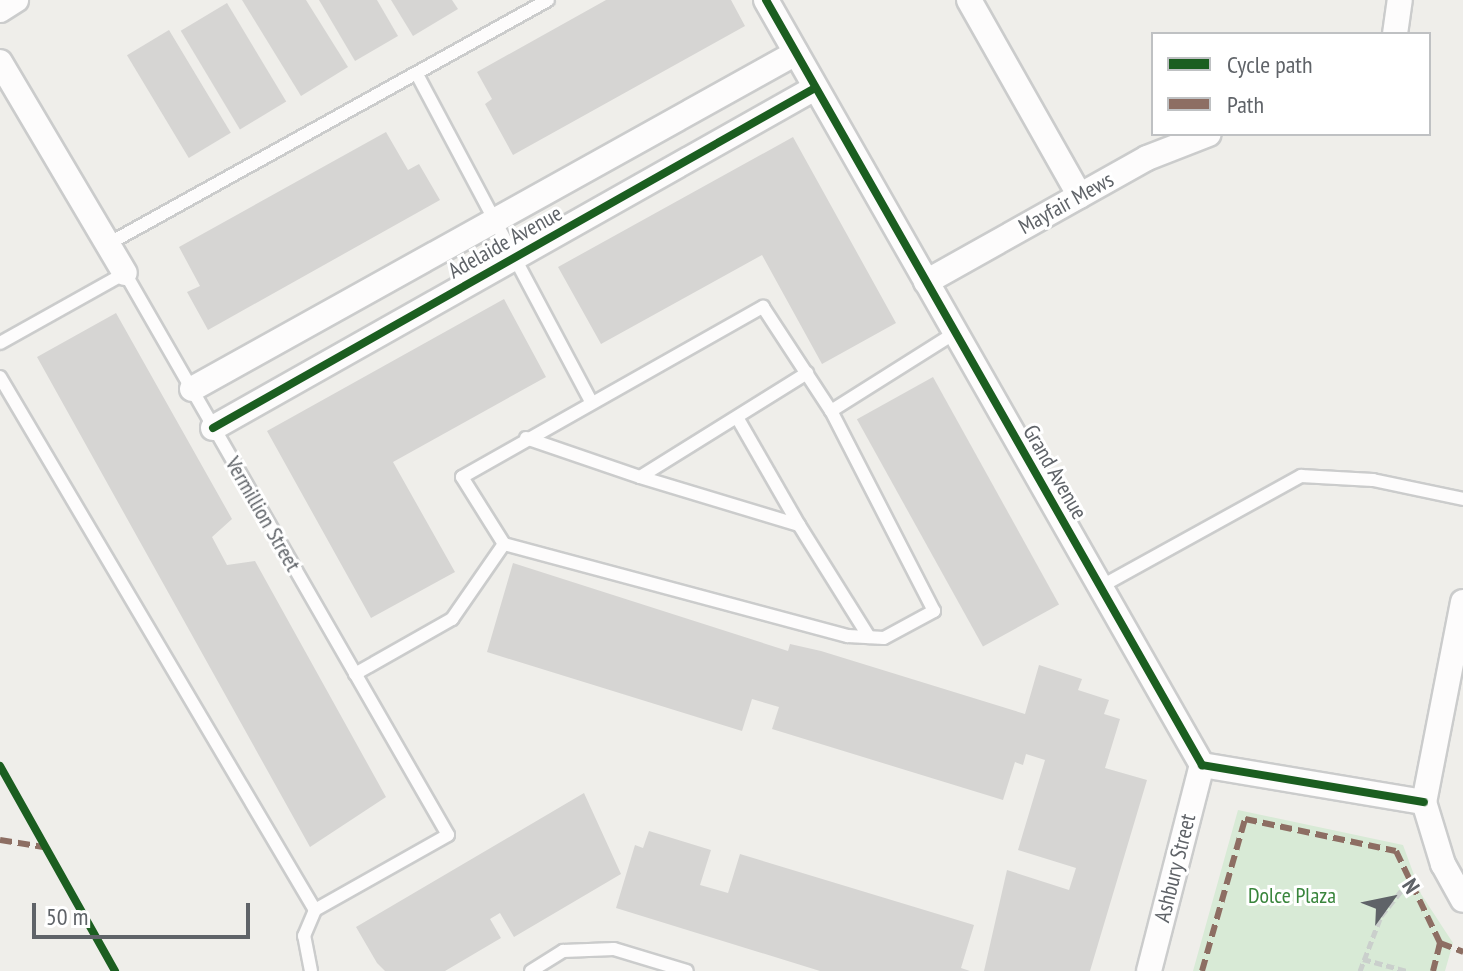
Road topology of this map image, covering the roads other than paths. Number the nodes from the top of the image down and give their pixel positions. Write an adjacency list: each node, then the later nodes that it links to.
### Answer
1 (16, 0): 6 (street)
2 (547, 0): 10 (lane)
3 (766, 0): 8 (street, Grand Avenue)
4 (969, 0): 13 (street)
5 (1400, 0): 7 (street)
6 (0, 10)
7 (1395, 32)
8 (796, 53): 11 (street, Grand Avenue); 14 (street, Adelaide Avenue)
9 (0, 62): 15 (street, Vermillion Street)
10 (419, 78): 14 (lane); 15 (lane)
11 (815, 88): 16 (street, Adelaide Avenue); 18 (street, Grand Avenue)
12 (1205, 136): 13 (street, Mayfair Mews)
13 (1080, 196): 18 (street, Mayfair Mews)
14 (497, 219): 16 (lane); 23 (street, Adelaide Avenue)
15 (108, 244): 17 (street, Vermillion Street)
16 (518, 256): 24 (lane); 27 (street, Adelaide Avenue)
17 (125, 273): 20 (lane); 23 (lane, Vermillion Street)
18 (926, 282): 19 (street, Grand Avenue)
19 (955, 333): 25 (lane); 33 (street, Grand Avenue)
20 (0, 343)
21 (807, 373): 24 (lane); 25 (lane); 26 (lane)
22 (0, 377): 40 (lane)
23 (192, 389): 27 (lane, Vermillion Street)
24 (590, 399): 28 (lane)
25 (831, 411): 35 (lane)
26 (738, 419): 29 (lane); 31 (lane)
27 (213, 428): 36 (lane, Vermillion Street)
28 (526, 438): 29 (lane); 32 (lane)
29 (640, 477): 31 (lane)
30 (1463, 499): 33 (lane)
31 (799, 525): 35 (lane)
32 (504, 544): 35 (lane); 36 (lane)
33 (1100, 587): 37 (street, Grand Avenue)
34 (1463, 602): 38 (street)
35 (869, 637)
36 (355, 674): 40 (lane, Vermillion Street)
37 (1202, 765): 38 (street); 44 (street, Ashbury Street)
38 (1424, 802): 39 (street)
39 (1463, 900)
40 (315, 910): 41 (lane)
41 (311, 971)
42 (531, 971): 43 (lane)
43 (687, 971)
44 (1149, 971)

